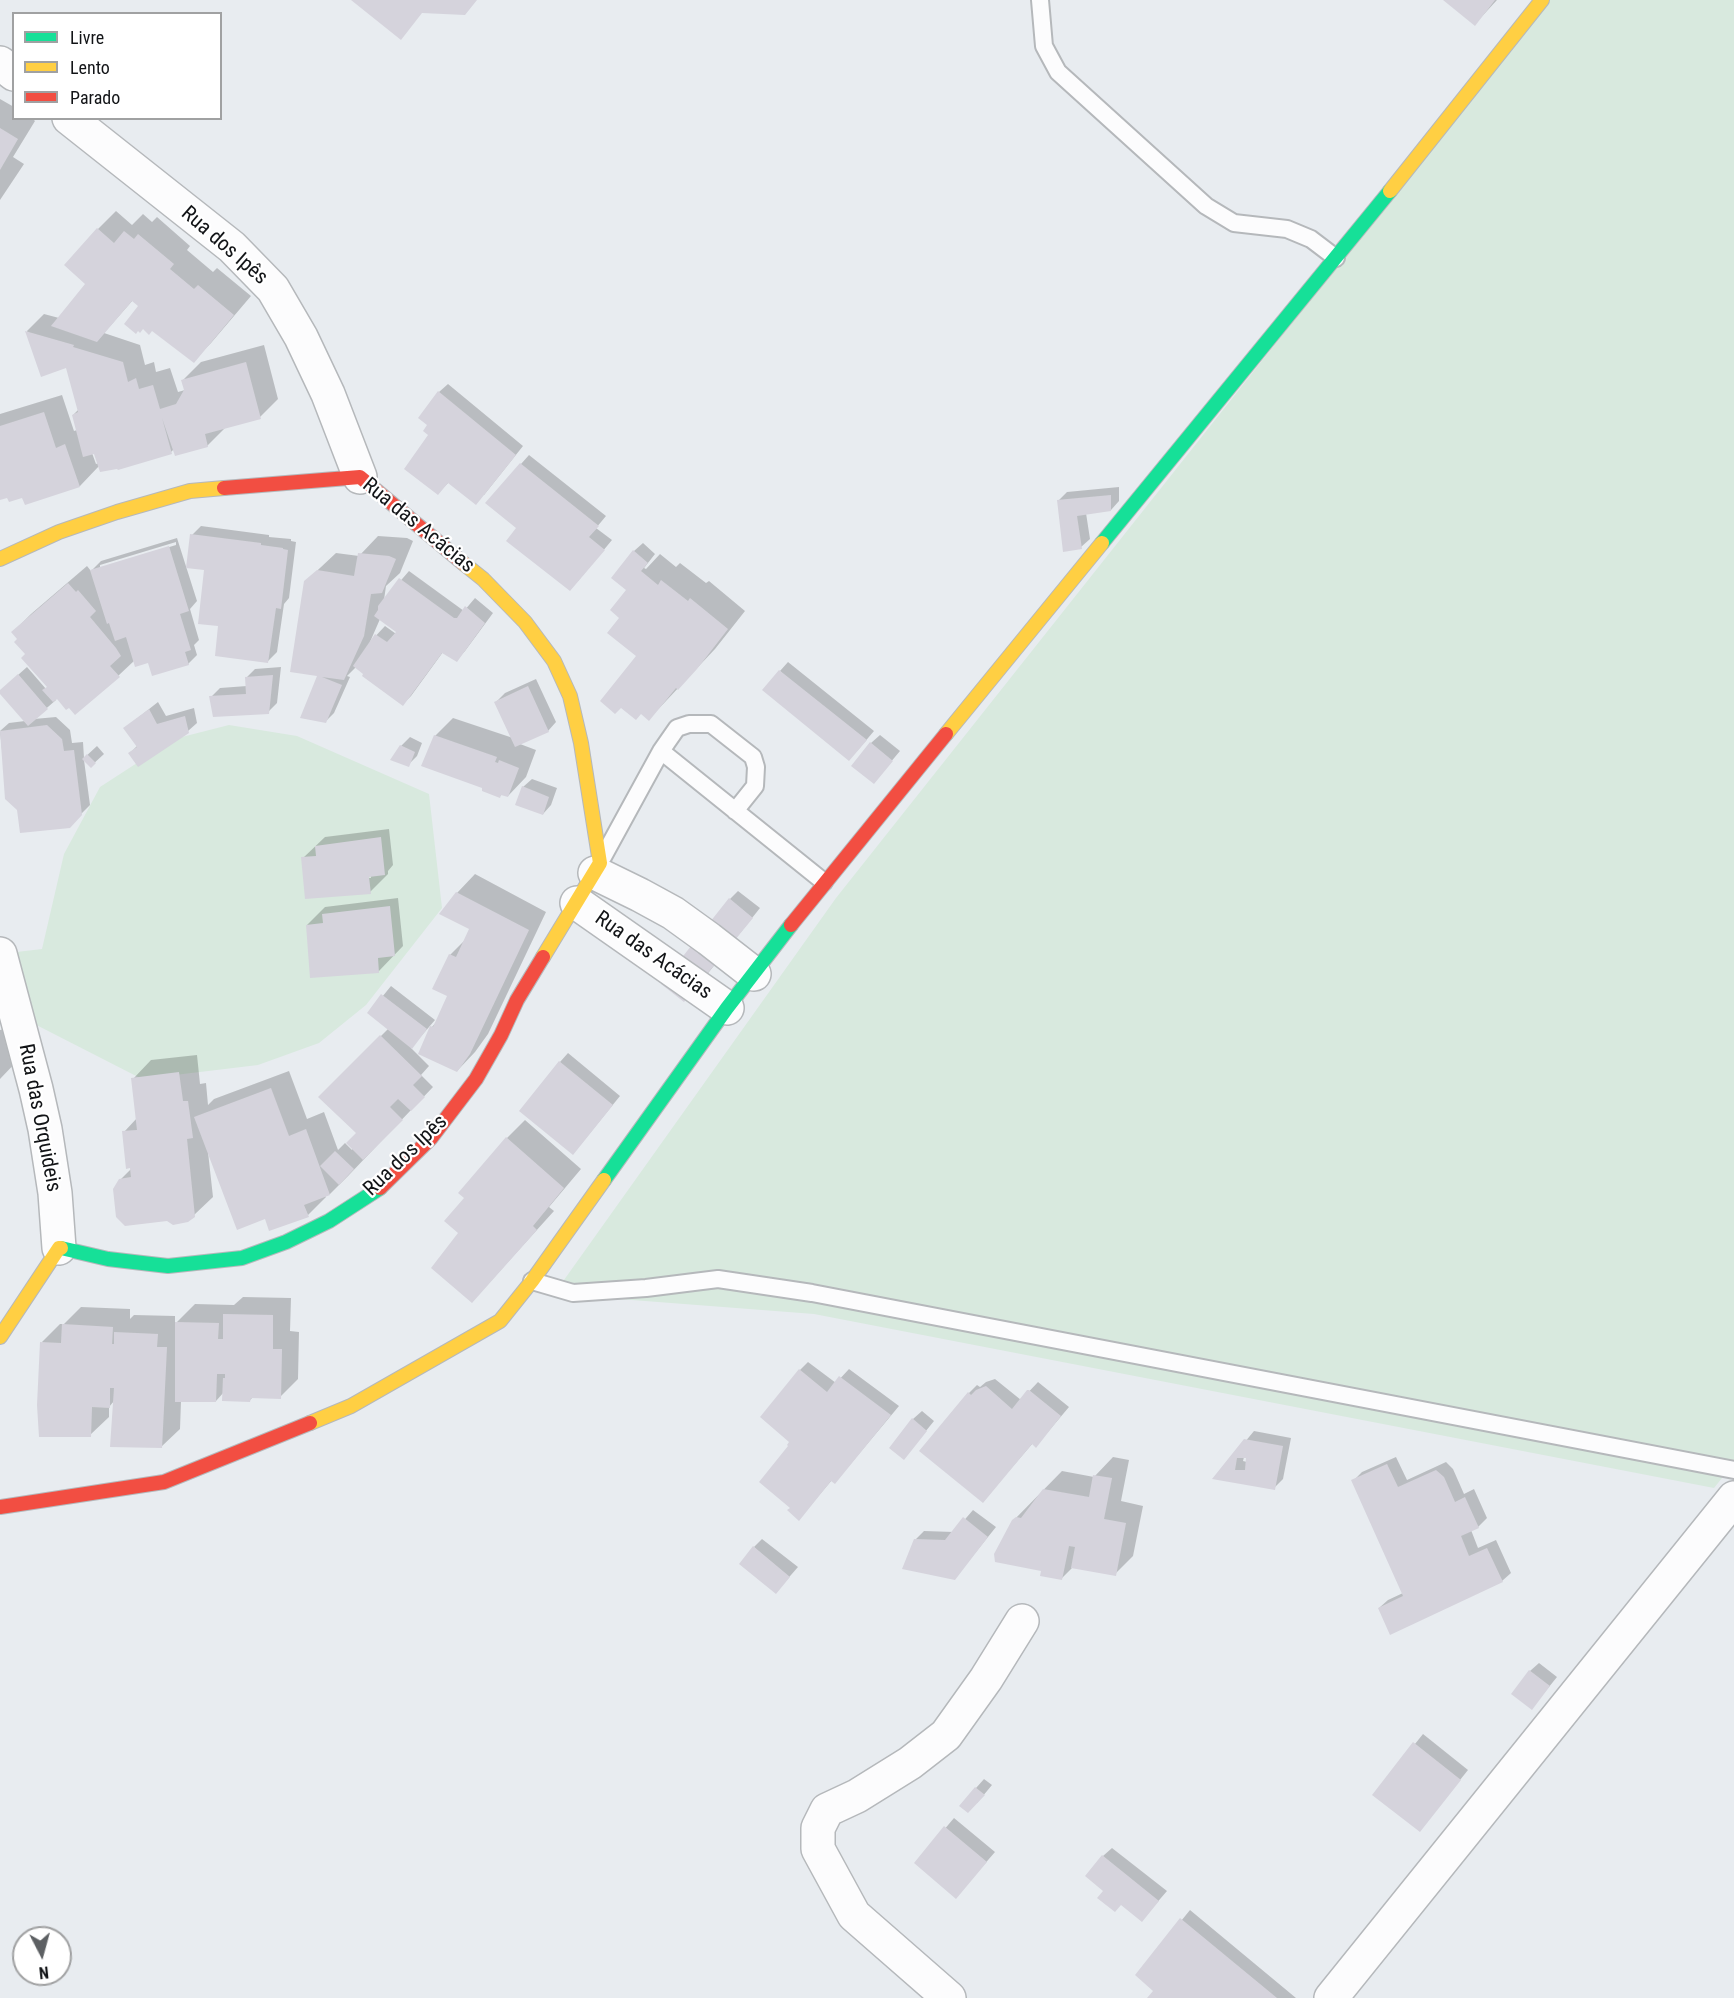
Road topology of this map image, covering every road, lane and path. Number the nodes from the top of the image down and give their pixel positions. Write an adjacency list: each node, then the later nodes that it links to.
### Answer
1 (1040, 0): 6 (lane)
2 (1542, 0): 6 (street)
3 (0, 63): 4 (street)
4 (12, 72)
5 (72, 120): 7 (street, Rua dos Ipês)
6 (1336, 258): 12 (street)
7 (360, 477): 8 (street, Rua das Acácias); 11 (street, Rua das Acácias)
8 (0, 560)
9 (661, 751): 10 (lane); 10 (lane); 11 (lane)
10 (735, 811): 12 (lane)
11 (598, 868): 13 (street, Rua das Acácias); 15 (street, Rua das Acácias)
12 (824, 882): 15 (street)
13 (578, 903): 16 (street, Rua das Acácias); 17 (street, Rua dos Ipês)
14 (0, 954): 17 (street, Rua das Orquideis)
15 (754, 974): 16 (street)
16 (727, 1008): 18 (street)
17 (59, 1248): 19 (street)
18 (532, 1281): 20 (lane); 22 (street)
19 (0, 1337)
20 (1734, 1470)
21 (1734, 1498): 25 (street)
22 (0, 1507)
23 (1022, 1621): 24 (street)
24 (949, 1998)
25 (1331, 1998)

